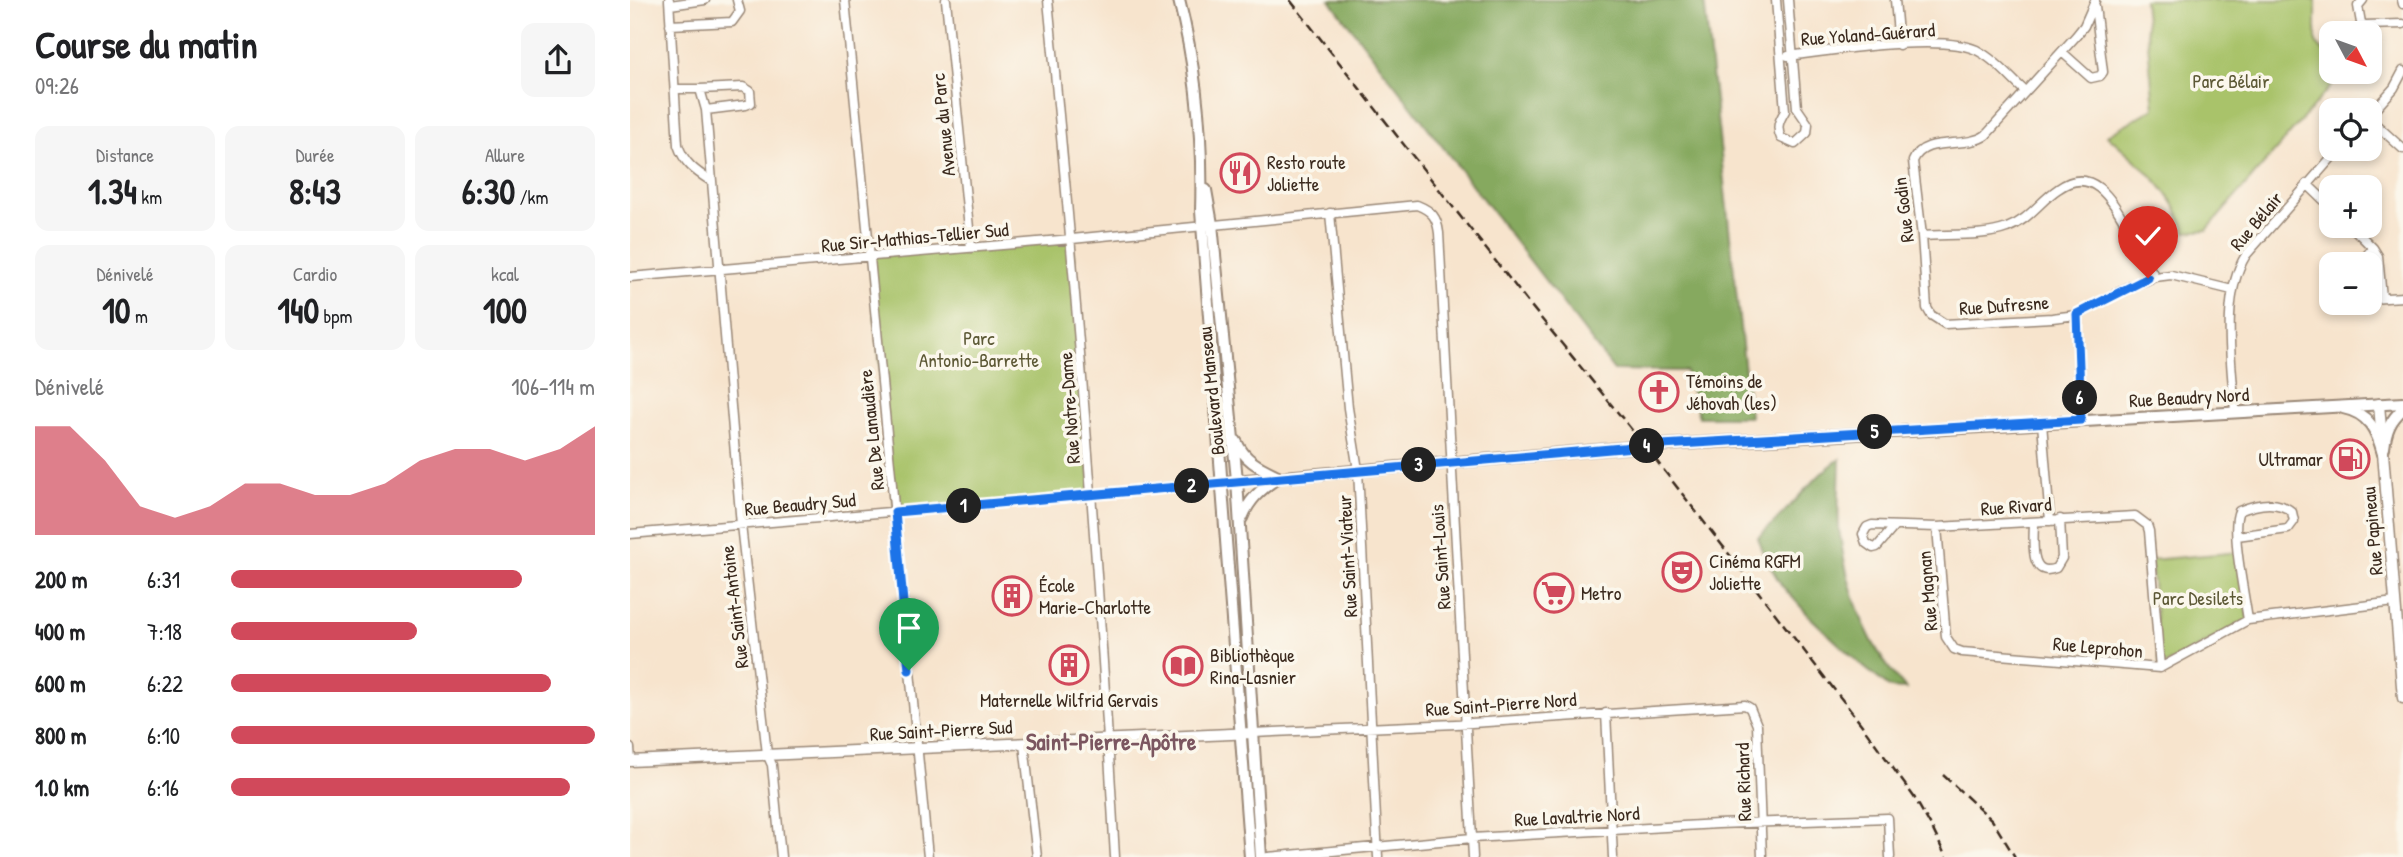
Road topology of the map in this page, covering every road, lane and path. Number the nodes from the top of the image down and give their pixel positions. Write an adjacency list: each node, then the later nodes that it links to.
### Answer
1 (705, 0): 12 (street)
2 (737, 0): 14 (street)
3 (845, 0): 41 (street, Rue De Lanaudière)
4 (946, 0): 37 (street, Avenue du Parc)
5 (1048, 0): 36 (street, Rue Notre-Dame)
6 (1179, 0): 33 (main road, Boulevard Manseau)
7 (1776, 0): 18 (street)
8 (1788, 0): 17 (street)
9 (1895, 0): 15 (street)
10 (2363, 0): 13 (street)
11 (2095, 1): 16 (street, Rue Godin); 16 (street, Rue Godin)
12 (669, 2): 14 (street)
13 (2403, 24)
14 (670, 25): 20 (street)
15 (1899, 45): 17 (street, Rue Yoland-Guérard); 22 (street, Rue Yoland-Guérard)
16 (2062, 52): 22 (street, Rue Godin)
17 (1792, 55): 18 (street, Rue Yoland-Guérard); 18 (street)
18 (1781, 57)
19 (2403, 71): 23 (street)
20 (675, 89): 21 (street); 28 (street)
21 (701, 89): 24 (street, Rue Saint-Antoine); 24 (street)
22 (2025, 91): 34 (street, Rue Godin)
23 (2382, 102)
24 (706, 110): 28 (street, Rue Saint-Antoine)
25 (2382, 129): 26 (street)
26 (2403, 149)
27 (2328, 161): 29 (street, Rue Bélair)
28 (711, 181): 42 (street, Rue Saint-Antoine)
29 (2307, 184): 30 (street); 45 (street, Rue Bélair)
30 (2319, 196)
31 (1330, 213): 32 (street, Rue Sir-Mathias-Tellier Sud); 33 (street, Rue Sir-Mathias-Tellier Sud); 60 (street, Rue Saint-Viateur)
32 (1433, 214): 59 (street, Rue Saint-Louis)
33 (1207, 225): 36 (street, Rue Sir-Mathias-Tellier Sud); 57 (main road, Boulevard Manseau); 63 (main road, Boulevard Manseau)
34 (1922, 236): 44 (street); 49 (street, Rue Godin)
35 (2363, 238): 38 (street)
36 (1072, 239): 37 (street, Rue Sir-Mathias-Tellier Sud); 64 (street, Rue Notre-Dame)
37 (971, 248): 41 (street, Rue Sir-Mathias-Tellier Sud)
38 (2373, 248): 39 (street); 40 (street)
39 (2370, 252)
40 (2376, 252)
41 (869, 256): 42 (street, Rue Sir-Mathias-Tellier Sud); 65 (street, Rue De Lanaudière)
42 (718, 269): 43 (street, Rue Sir-Mathias-Tellier Sud); 70 (street, Rue Saint-Antoine)
43 (630, 277)
44 (2155, 277): 45 (street, Rue Dufresne); 48 (street, Rue Dufresne)
45 (2232, 290): 54 (street, Rue Bélair)
46 (2403, 297): 47 (street)
47 (2382, 298)
48 (2077, 314): 49 (street, Rue Dufresne); 55 (street)
49 (1936, 320)
50 (2403, 403): 51 (main road, Rue Beaudry Nord)
51 (2379, 404): 52 (main road, Rue Beaudry Nord); 58 (street, Rue Papineau)
52 (2333, 406): 54 (main road, Rue Beaudry Nord); 58 (main road)
53 (2403, 409): 58 (main road)
54 (2235, 412): 55 (main road, Rue Beaudry Nord)
55 (2081, 420): 56 (main road, Rue Beaudry Nord)
56 (2042, 422): 59 (main road, Rue Beaudry Nord); 67 (street)
57 (1231, 429): 61 (main road); 62 (main road, Boulevard Manseau)
58 (2383, 454): 75 (street, Rue Papineau)
59 (1451, 463): 60 (main road, Rue Beaudry Nord); 82 (street, Rue Saint-Louis)
60 (1358, 470): 61 (main road, Rue Beaudry Nord); 83 (street, Rue Saint-Viateur)
61 (1280, 477): 62 (main road, Rue Beaudry Nord); 69 (main road)
62 (1237, 481): 63 (main road, Rue Beaudry Nord); 69 (main road, Boulevard Manseau)
63 (1223, 482): 64 (street, Rue Beaudry Sud); 84 (main road, Boulevard Manseau)
64 (1091, 495): 65 (street, Rue Beaudry Sud); 85 (street, Rue Notre-Dame)
65 (895, 512): 70 (street, Rue Beaudry Sud); 88 (street, Rue De Lanaudière)
66 (2060, 519): 67 (street, Rue Rivard); 68 (street); 78 (street, Rue Rivard)
67 (2050, 521): 68 (street, Rue Rivard)
68 (2034, 522): 72 (street, Rue Rivard)
69 (1239, 524): 84 (main road, Boulevard Manseau)
70 (741, 525): 73 (street, Rue Beaudry Sud); 89 (street, Rue Saint-Antoine)
71 (1894, 527): 72 (street, Rue Rivard)
72 (1937, 527): 77 (street, Rue Magnan)
73 (630, 534)
74 (2237, 536): 74 (street); 76 (street)
75 (2395, 602): 76 (street, Rue Leprohon); 79 (street, Rue Papineau)
76 (2248, 620): 78 (street, Rue Leprohon)
77 (1954, 649): 78 (street, Rue Leprohon)
78 (2160, 668)
79 (2403, 698)
80 (1750, 708): 81 (street, Rue Saint-Pierre Nord); 91 (street, Rue Richard)
81 (1606, 713): 82 (street, Rue Saint-Pierre Nord); 92 (street)
82 (1466, 723): 83 (street, Rue Saint-Pierre Nord); 93 (street, Rue Saint-Louis)
83 (1371, 728): 84 (street, Rue Saint-Pierre Nord); 94 (street, Rue Saint-Viateur)
84 (1247, 734): 85 (street, Rue Saint-Pierre Sud); 99 (main road, Boulevard Manseau); 100 (main road, Boulevard Manseau)
85 (1108, 739): 86 (street, Rue Saint-Pierre Sud); 98 (street, Rue Notre-Dame)
86 (1024, 744): 88 (street, Rue Saint-Pierre Sud); 97 (street)
87 (630, 748): 90 (street)
88 (916, 749): 89 (street, Rue Saint-Pierre Sud); 96 (street, Rue De Lanaudière)
89 (767, 754): 90 (street, Rue Saint-Pierre Sud); 95 (street, Rue Saint-Antoine)
90 (631, 761)
91 (1760, 822): 92 (street, Rue Lavaltrie Nord); 104 (street, Rue Richard); 105 (street, Rue Lavaltrie Nord)
92 (1611, 830): 93 (street, Rue Lavaltrie Nord); 103 (street)
93 (1472, 838): 94 (street, Rue Lavaltrie Nord); 102 (street, Rue Saint-Louis)
94 (1378, 852): 101 (street, Rue Lavaltrie Nord)
95 (781, 857)
96 (928, 857)
97 (1037, 857)
98 (1115, 857)
99 (1250, 857)
100 (1261, 857)
101 (1268, 857)
102 (1473, 857)
103 (1613, 857)
104 (1762, 857)
105 (1890, 857)

